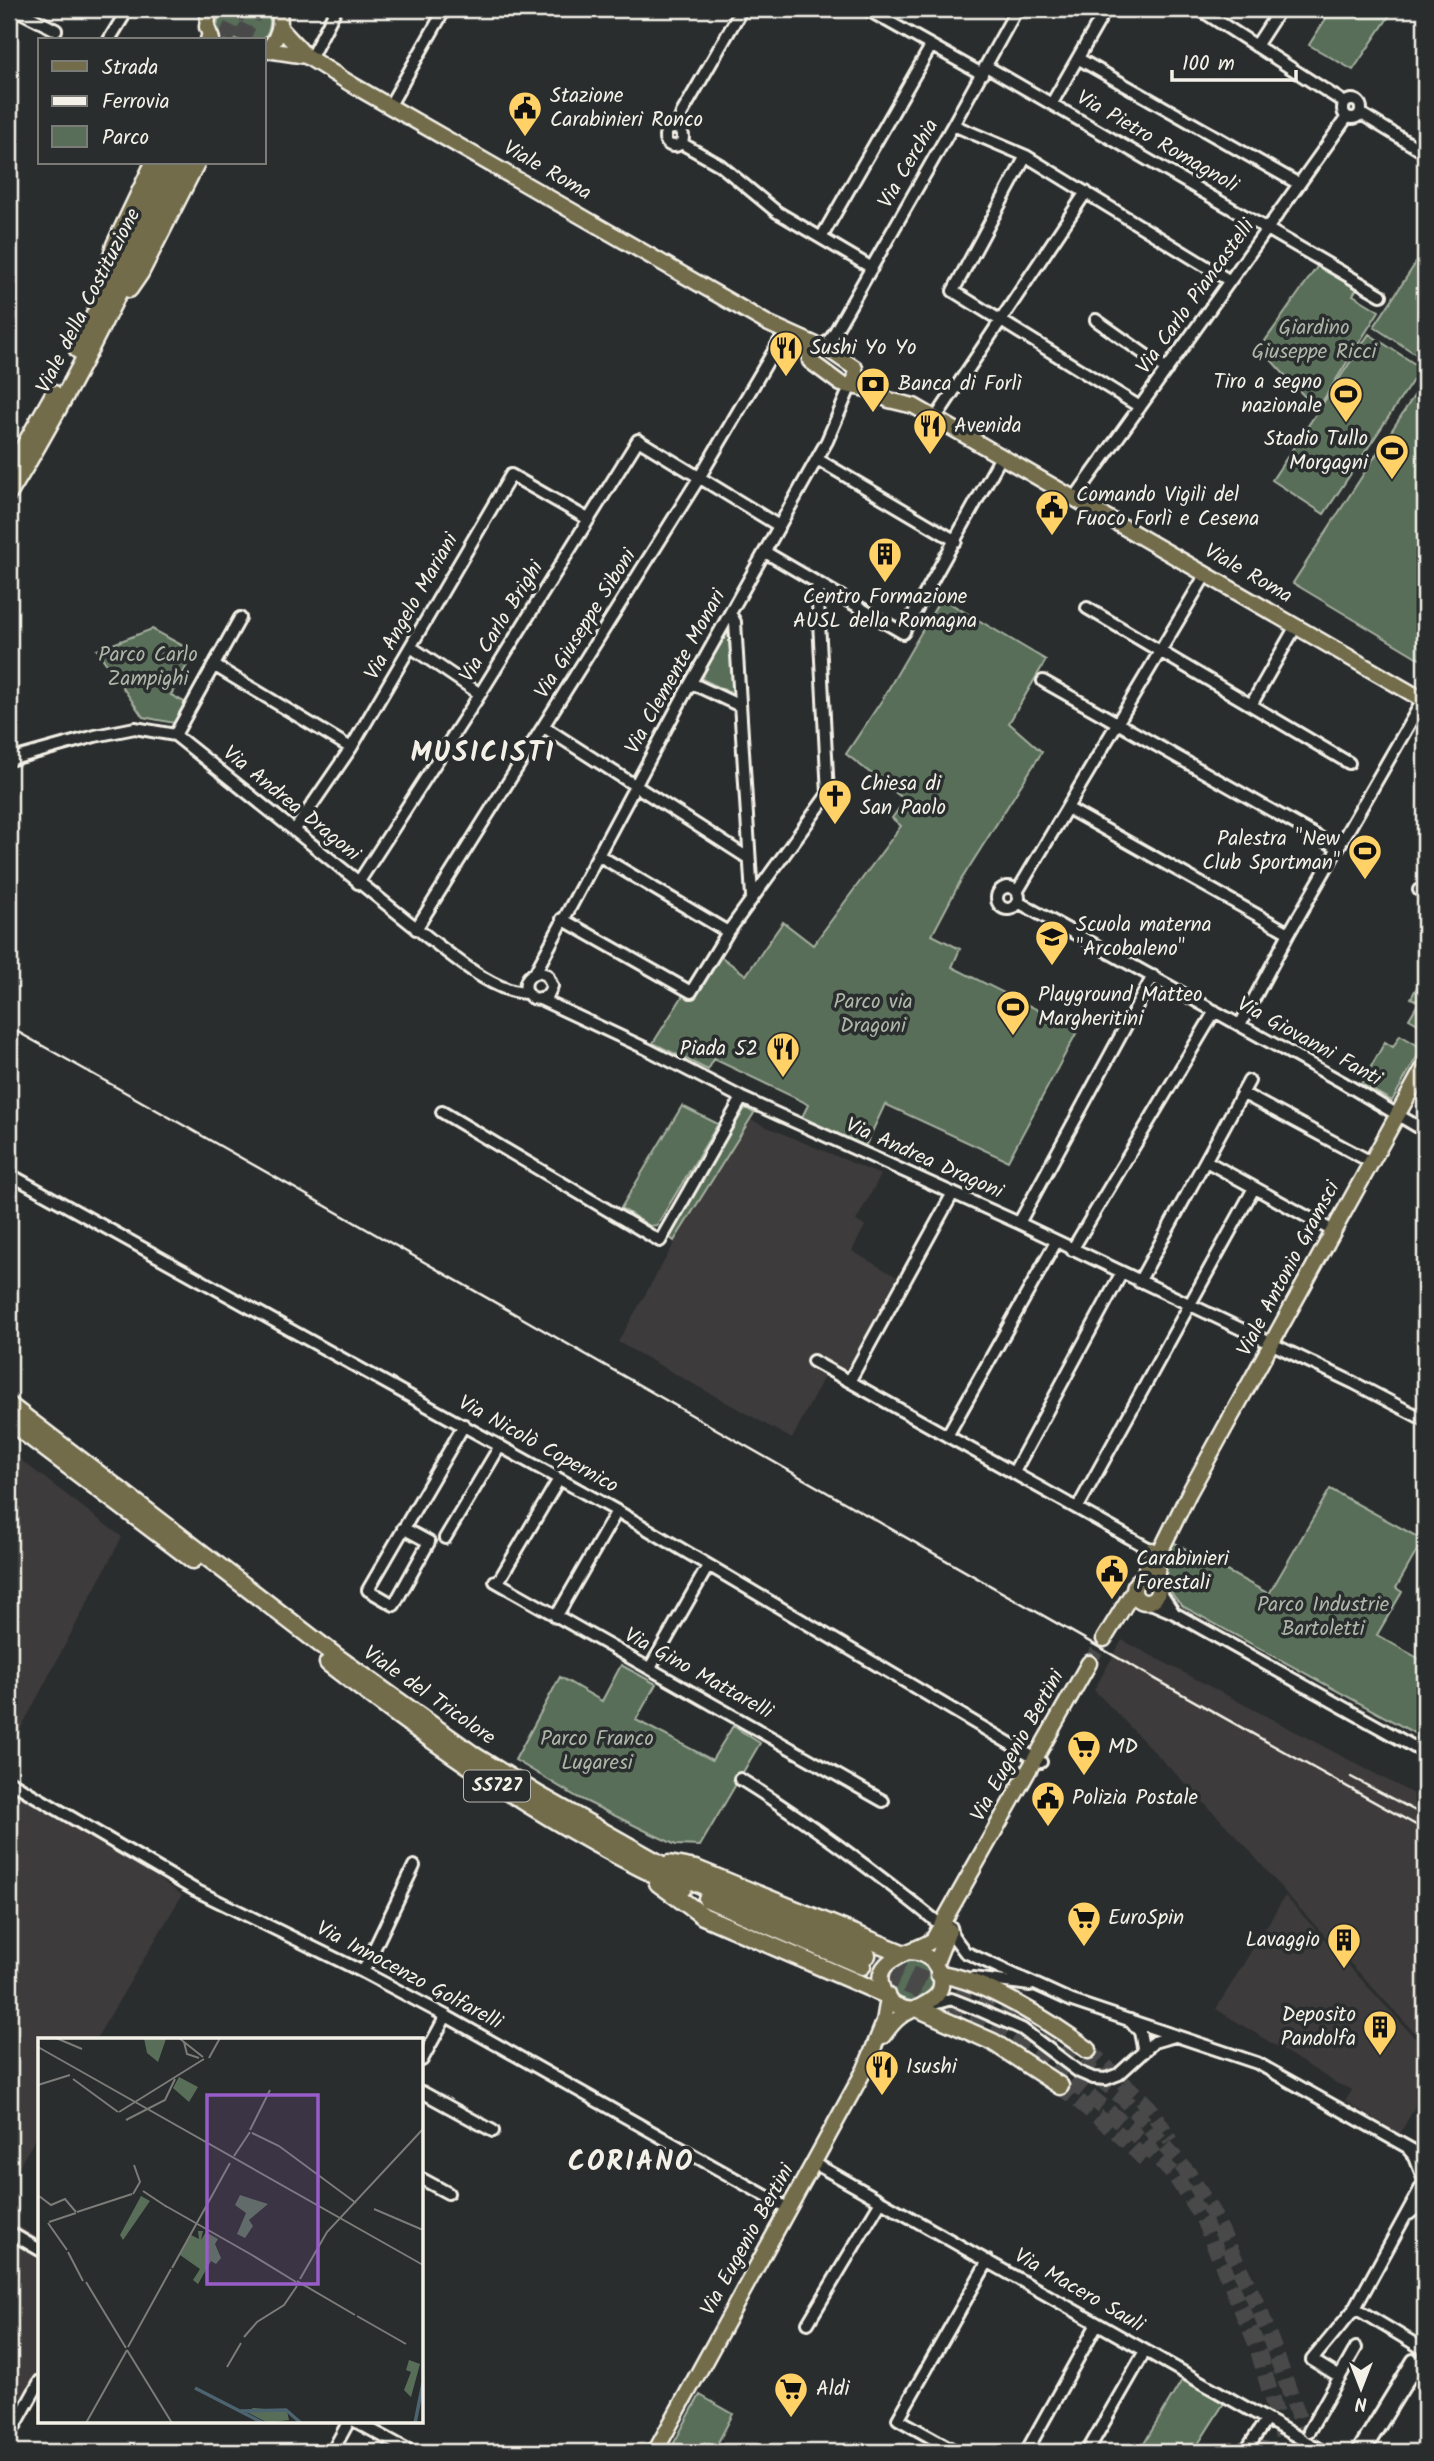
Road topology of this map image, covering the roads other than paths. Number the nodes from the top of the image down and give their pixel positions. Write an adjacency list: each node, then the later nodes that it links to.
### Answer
1 (15, 9): 14 (street)
2 (128, 9): 15 (street)
3 (278, 9): 13 (main road)
4 (336, 9): 20 (street)
5 (445, 9): 25 (street)
6 (742, 9): 29 (street)
7 (1017, 9): 22 (street, Via Cerchia)
8 (1106, 9): 21 (street)
9 (1280, 9): 18 (street)
10 (869, 10): 17 (street, Via Pietro Romagnoli)
11 (1204, 10): 18 (street)
12 (205, 11): 16 (main road)
13 (280, 28): 19 (main road); 20 (main road, Viale Roma)
14 (55, 30)
15 (110, 38)
16 (210, 38)
17 (932, 46): 22 (street, Via Pietro Romagnoli); 40 (street)
18 (1256, 46): 24 (street)
19 (266, 51): 20 (main road, Viale Roma)
20 (308, 58): 25 (main road, Viale Roma)
21 (1079, 59): 23 (street); 37 (street)
22 (984, 70): 23 (street, Via Pietro Romagnoli); 28 (street, Via Cerchia)
23 (1052, 103): 39 (street, Via Pietro Romagnoli)
24 (1345, 103): 26 (street); 27 (street)
25 (390, 105): 47 (main road, Viale Roma)
26 (1360, 113): 27 (street); 31 (street)
27 (1347, 117): 37 (street, Via Carlo Piancastelli)
28 (953, 125): 32 (street); 41 (street, Via Cerchia)
29 (677, 128): 30 (street); 30 (street)
30 (681, 143): 40 (street)
31 (1425, 153)
32 (1026, 156): 38 (street); 45 (street)
33 (153, 164): 44 (highway)
34 (167, 164): 44 (highway, Viale della Costituzione)
35 (181, 164): 44 (highway, Viale della Costituzione)
36 (195, 164): 44 (highway)
37 (1299, 184): 39 (street, Via Carlo Piancastelli)
38 (1086, 192): 42 (street); 45 (street)
39 (1269, 229): 42 (street, Via Carlo Piancastelli); 43 (street, Via Pietro Romagnoli)
40 (821, 238): 41 (street)
41 (872, 268): 49 (street, Via Cerchia)
42 (1230, 281): 50 (street, Via Carlo Piancastelli)
43 (1381, 295)
44 (99, 319): 56 (highway, Viale della Costituzione); 58 (highway, Viale della Costituzione)
45 (1000, 319): 52 (street); 53 (street)
46 (1097, 320): 50 (street)
47 (767, 323): 48 (main road, Viale Roma); 49 (main road, Viale Roma)
48 (785, 338): 49 (main road, Viale Roma); 57 (street, Via Giuseppe Siboni)
49 (823, 348): 51 (main road); 51 (main road)
50 (1167, 370): 52 (street, Via Carlo Piancastelli)
51 (849, 381): 53 (main road, Viale Roma); 55 (street, Via Clemente Monari)
52 (1140, 407): 59 (street, Via Carlo Piancastelli)
53 (935, 419): 54 (main road, Viale Roma)
54 (1001, 457): 59 (main road, Viale Roma); 62 (street)
55 (817, 459): 61 (street, Via Clemente Monari); 62 (street)
56 (9, 474)
57 (699, 478): 60 (street, Via Carlo Brighi); 61 (street); 80 (street, Via Giuseppe Siboni)
58 (9, 493)
59 (1074, 499): 64 (main road, Viale Roma)
60 (588, 519): 70 (street, Via Angelo Mariani); 75 (street, Via Carlo Brighi)
61 (779, 526): 63 (street, Via Clemente Monari)
62 (956, 541): 65 (street)
63 (765, 552): 65 (street); 67 (street, Via Clemente Monari)
64 (1206, 575): 69 (main road, Viale Roma); 71 (street)
65 (817, 583): 92 (street)
66 (1087, 608): 71 (street)
67 (730, 613): 74 (street, Via Clemente Monari); 78 (street)
68 (240, 618): 72 (street)
69 (1296, 626): 76 (main road, Viale Roma); 77 (street)
70 (411, 647): 75 (street); 82 (street, Via Angelo Mariani)
71 (1160, 651): 77 (street); 79 (street)
72 (215, 666): 81 (street); 82 (street)
73 (1043, 681): 79 (street)
74 (691, 683): 78 (street); 85 (street, Via Clemente Monari)
75 (480, 694): 91 (street, Via Carlo Brighi)
76 (1424, 700): 88 (street)
77 (1251, 705): 84 (street)
78 (740, 706): 90 (street)
79 (1117, 724): 86 (street); 88 (street)
80 (544, 727): 85 (street); 94 (street, Via Giuseppe Siboni)
81 (176, 735): 83 (street, Via Andrea Dragoni); 87 (street, Via Andrea Dragoni)
82 (351, 748): 87 (street, Via Angelo Mariani)
83 (9, 760)
84 (1349, 763)
85 (636, 786): 89 (street, Via Clemente Monari); 90 (street)
86 (1067, 808): 96 (street); 100 (street, Via Giovanni Fanti)
87 (294, 831): 91 (street, Via Andrea Dragoni)
88 (1338, 848): 96 (street)
89 (598, 855): 93 (street, Via Clemente Monari); 95 (street)
90 (748, 858): 92 (street)
91 (358, 883): 94 (street, Via Andrea Dragoni)
92 (752, 897): 95 (street)
93 (562, 919): 95 (street); 97 (street, Via Clemente Monari)
94 (416, 929): 101 (street, Via Andrea Dragoni)
95 (728, 932)
96 (1289, 933): 104 (street)
97 (542, 956): 98 (street, Via Clemente Monari); 99 (street)
98 (535, 973): 99 (street); 101 (street)
99 (547, 975): 102 (street)
100 (1153, 976): 103 (street, Via Giovanni Fanti); 117 (street)
101 (527, 993): 102 (street)
102 (545, 996): 108 (street, Via Andrea Dragoni)
103 (1215, 1011): 104 (street, Via Giovanni Fanti); 120 (street)
104 (1240, 1026): 110 (street, Via Giovanni Fanti)
105 (1425, 1065): 110 (main road, Viale Antonio Gramsci)
106 (1249, 1081): 107 (street)
107 (1242, 1093): 112 (street); 113 (street)
108 (742, 1098): 109 (street); 116 (street, Via Andrea Dragoni)
109 (442, 1112)
110 (1398, 1115): 111 (street, Via Giovanni Fanti); 113 (main road, Viale Antonio Gramsci)
111 (1425, 1131)
112 (1206, 1161): 115 (street); 122 (street)
113 (1371, 1162): 118 (main road, Viale Antonio Gramsci)
114 (9, 1174): 130 (street, Via Nicolò Copernico)
115 (1254, 1188): 118 (street); 123 (street)
116 (953, 1193): 117 (street, Via Andrea Dragoni); 126 (street)
117 (1018, 1223): 119 (street, Via Andrea Dragoni)
118 (1333, 1231): 124 (main road, Viale Antonio Gramsci)
119 (1056, 1242): 120 (street, Via Andrea Dragoni); 131 (street)
120 (1072, 1250): 121 (street, Via Andrea Dragoni)
121 (1121, 1274): 122 (street, Via Andrea Dragoni); 133 (street)
122 (1139, 1282): 123 (street, Via Andrea Dragoni)
123 (1190, 1306): 124 (street, Via Andrea Dragoni); 135 (street)
124 (1272, 1345): 128 (street, Via Andrea Dragoni); 140 (main road, Viale Antonio Gramsci)
125 (813, 1361): 126 (street)
126 (850, 1380): 131 (street)
127 (9, 1405): 137 (highway, Viale del Tricolore / SS727)
128 (1425, 1420)
129 (9, 1421): 137 (highway, Viale del Tricolore / SS727)
130 (464, 1425): 132 (street, Via Nicolò Copernico); 138 (street)
131 (947, 1436): 133 (street)
132 (500, 1446): 134 (street, Via Nicolò Copernico); 139 (street)
133 (1014, 1472): 135 (street)
134 (559, 1479): 136 (street, Via Nicolò Copernico); 144 (street, Via Gino Mattarelli)
135 (1078, 1507): 140 (street)
136 (617, 1511): 141 (street, Via Nicolò Copernico); 144 (street)
137 (155, 1524): 152 (highway, Viale del Tricolore / SS727)
138 (403, 1528): 138 (street)
139 (445, 1538)
140 (1156, 1552): 142 (main road, Viale Antonio Gramsci)
141 (708, 1566): 146 (street); 148 (street, Via Nicolò Copernico)
142 (1146, 1590): 143 (street); 143 (street); 145 (main road, Viale Antonio Gramsci)
143 (1174, 1613): 147 (street)
144 (556, 1617): 146 (street, Via Gino Mattarelli)
145 (1104, 1639)
146 (650, 1668): 151 (street, Via Gino Mattarelli)
147 (1425, 1753)
148 (1038, 1760): 148 (main road, Via Eugenio Bertini); 154 (main road, Via Eugenio Bertini)
149 (740, 1779): 154 (street)
150 (9, 1781): 158 (street, Via Innocenzo Golfarelli)
151 (883, 1801)
152 (646, 1864): 155 (highway); 156 (highway, Viale del Tricolore / SS727); 160 (highway)
153 (414, 1866): 158 (street)
154 (946, 1926): 155 (main road, Via Eugenio Bertini); 157 (main road, Via Eugenio Bertini); 159 (street)
155 (905, 1953): 157 (main road); 160 (main road, Via Eugenio Bertini)
156 (864, 1961)
157 (938, 1970): 159 (street); 161 (main road, Via Eugenio Bertini); 166 (highway)
158 (363, 1972): 162 (street, Via Innocenzo Golfarelli)
159 (1036, 1986): 163 (street)
160 (887, 1997): 161 (main road); 165 (main road, Via Eugenio Bertini)
161 (919, 2008): 165 (main road, Via Eugenio Bertini); 167 (street); 169 (highway)
162 (446, 2016): 168 (street); 180 (street, Via Innocenzo Golfarelli)
163 (1130, 2020): 164 (street); 167 (street)
164 (1177, 2036): 167 (street); 172 (street)
165 (876, 2046): 174 (main road, Via Eugenio Bertini)
166 (1087, 2050)
167 (1144, 2052)
168 (424, 2056)
169 (1060, 2086)
170 (424, 2093): 171 (street)
171 (493, 2131)
172 (1405, 2145): 173 (street); 176 (street)
173 (1425, 2157)
174 (814, 2163): 178 (street, Via Macero Sauli); 180 (main road, Via Eugenio Bertini)
175 (424, 2180): 177 (street)
176 (1424, 2180): 181 (street)
177 (448, 2193)
178 (881, 2201): 184 (street, Via Macero Sauli); 186 (street)
179 (1425, 2201): 181 (street)
180 (789, 2209): 200 (main road, Via Eugenio Bertini)
181 (1405, 2218): 185 (street)
182 (9, 2232): 183 (street)
183 (38, 2249)
184 (988, 2261): 187 (street, Via Macero Sauli); 201 (street)
185 (1355, 2308): 189 (street); 191 (street)
186 (808, 2323)
187 (1097, 2324): 190 (street, Via Macero Sauli); 202 (street)
188 (1356, 2348): 191 (street)
189 (1425, 2350)
190 (1145, 2351): 193 (street, Via Macero Sauli); 203 (street)
191 (1340, 2377): 196 (street)
192 (38, 2385): 197 (street)
193 (1266, 2420): 204 (street); 205 (street, Via Macero Sauli)
194 (348, 2422): 198 (street)
195 (357, 2422): 199 (street)
196 (1309, 2431)
197 (9, 2437)
198 (332, 2452)
199 (412, 2452)
200 (655, 2452)
201 (957, 2452)
202 (1026, 2452)
203 (1087, 2452)
204 (1245, 2452)
205 (1324, 2452)
206 (1357, 2452): 207 (street)
207 (1364, 2452)

